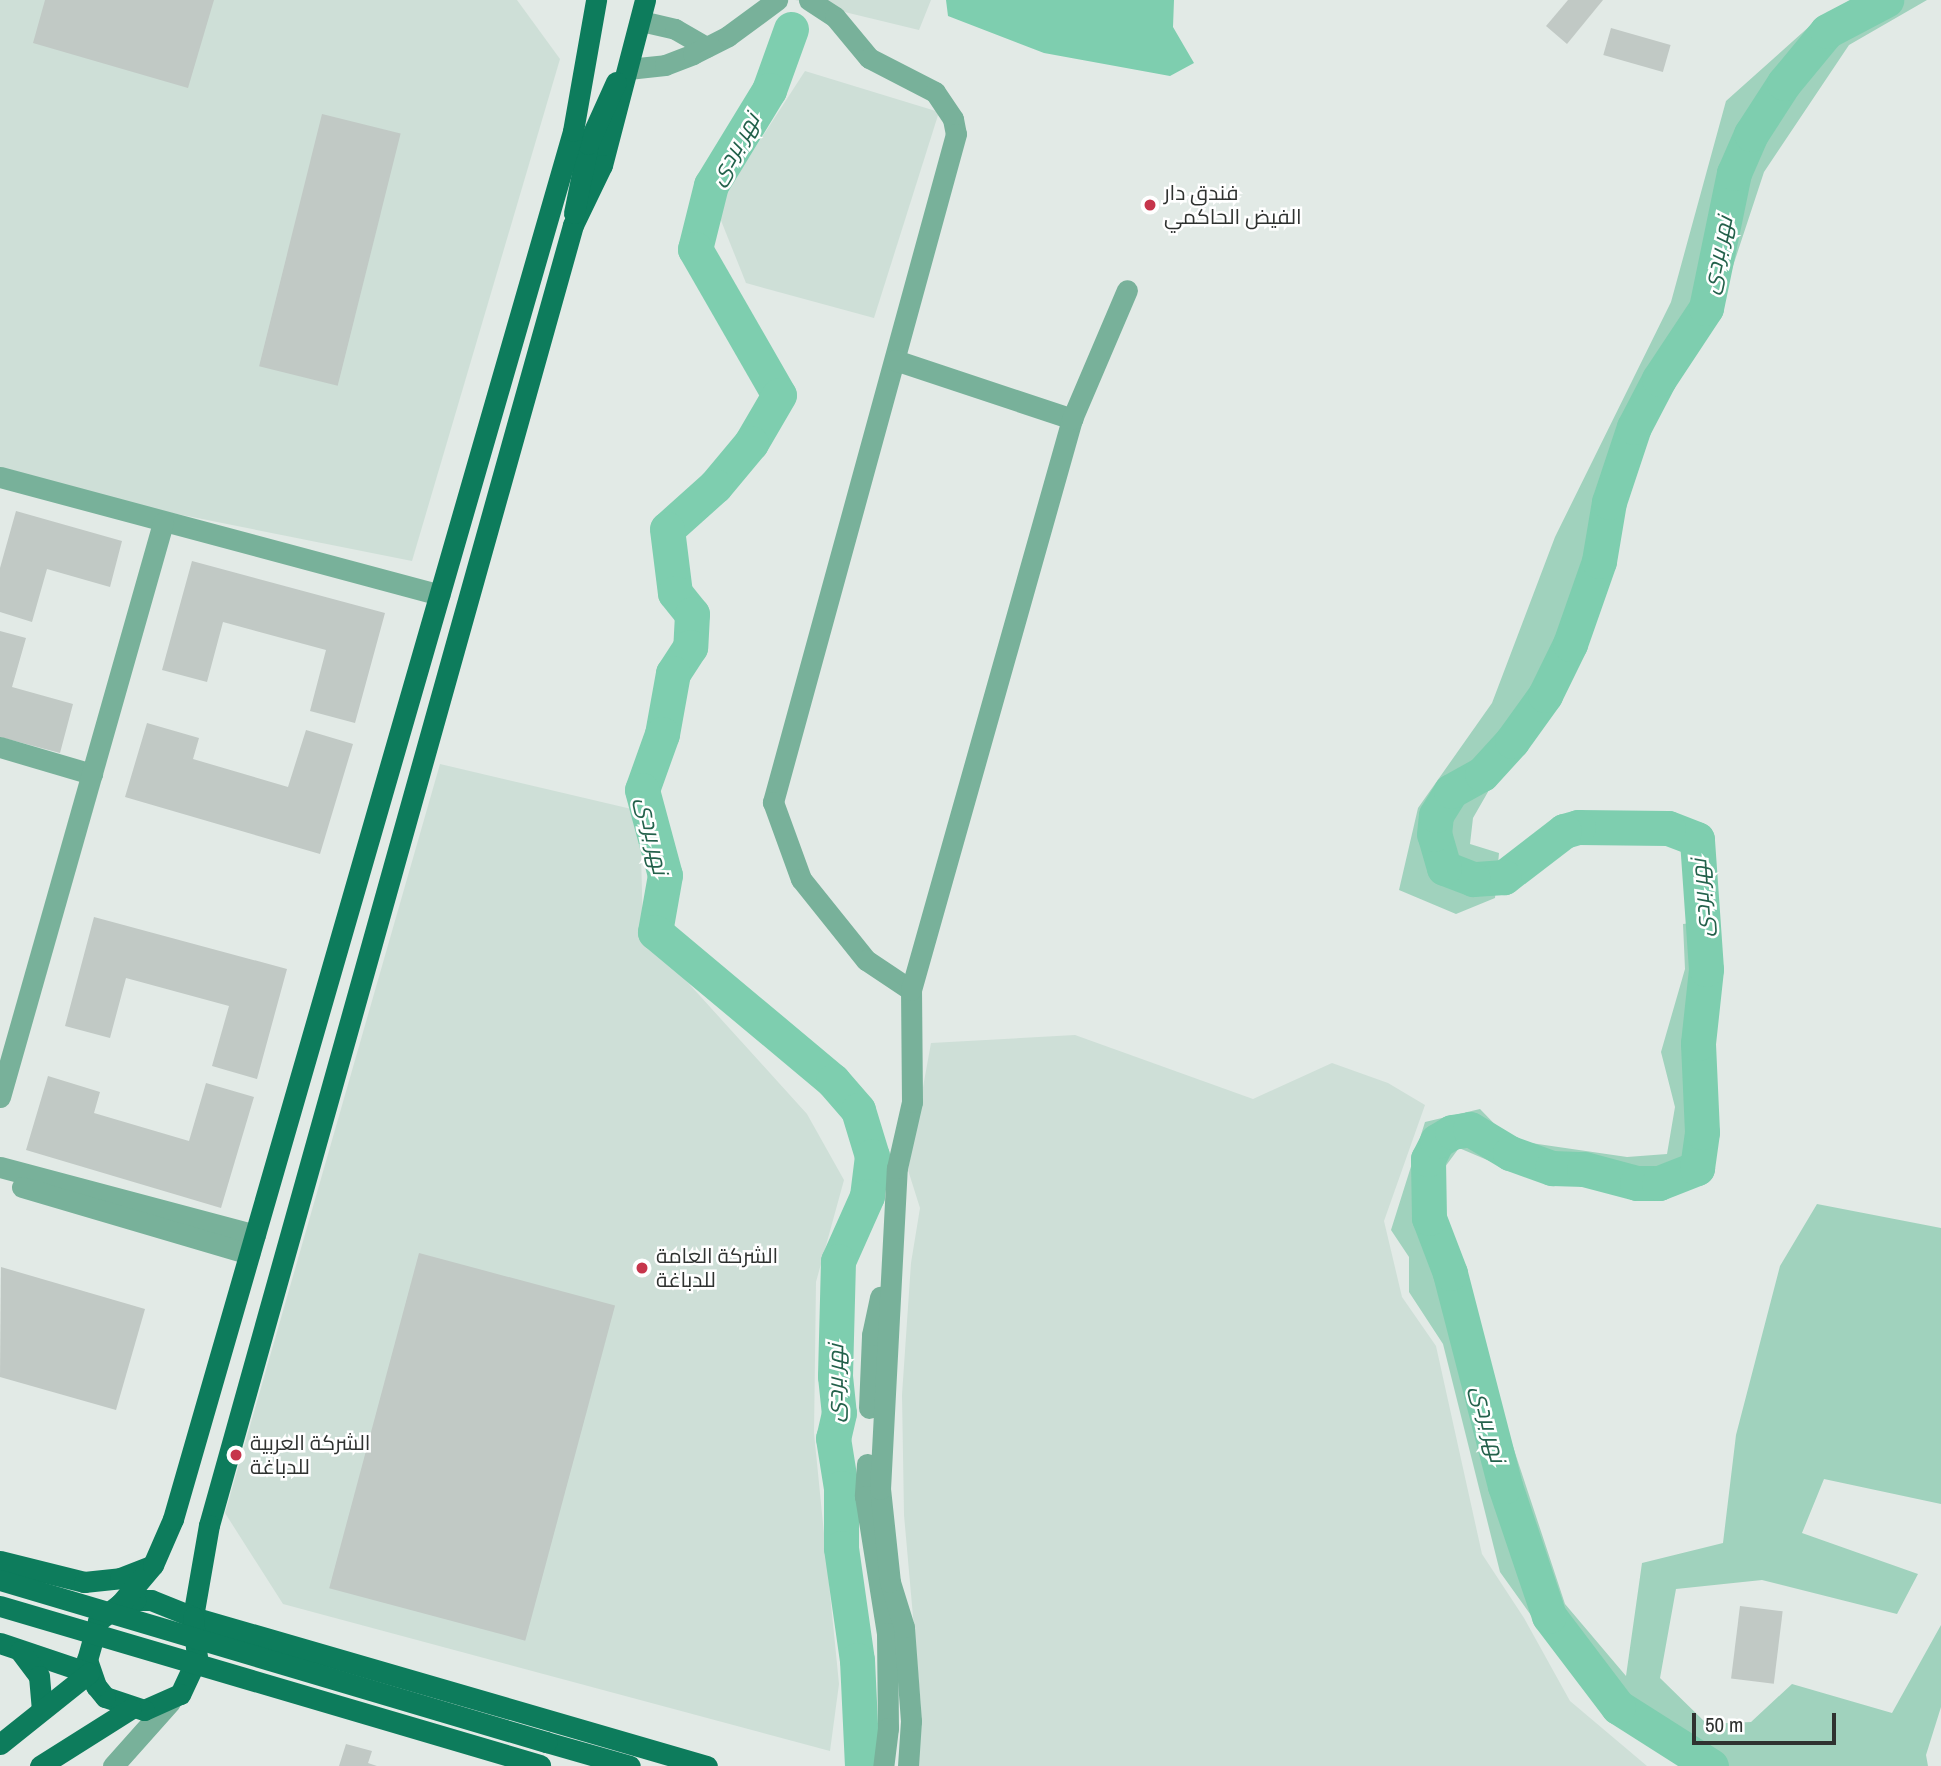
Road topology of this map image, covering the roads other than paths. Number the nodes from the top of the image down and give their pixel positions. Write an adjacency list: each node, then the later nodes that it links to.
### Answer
1 (777, 0): 5 (street)
2 (810, 0): 8 (street)
3 (592, 3): 12 (main road)
4 (643, 10): 5 (street); 6 (main road)
5 (706, 47): 6 (street)
6 (628, 69): 26 (main road)
7 (1127, 290): 9 (street)
8 (895, 360): 9 (street); 15 (street)
9 (1072, 419): 15 (street)
10 (0, 477): 11 (street)
11 (163, 523): 12 (street); 14 (street)
12 (439, 595): 20 (main road)
13 (0, 747): 14 (street)
14 (92, 774): 16 (street)
15 (911, 990): 19 (street)
16 (0, 1097)
17 (0, 1167): 20 (street)
18 (0, 1180): 20 (street)
19 (897, 1213): 38 (street); 39 (street)
20 (252, 1245): 22 (main road)
21 (0, 1561): 22 (main road)
22 (153, 1565): 24 (main road)
23 (0, 1580): 36 (main road, bridge)
24 (120, 1604): 26 (main road); 28 (main road)
25 (0, 1606): 35 (main road, bridge)
26 (192, 1617): 29 (main road); 37 (main road)
27 (9, 1647): 28 (main road); 31 (main road)
28 (89, 1673): 30 (main road); 31 (main road)
29 (170, 1702): 30 (main road); 34 (street)
30 (131, 1709): 33 (main road)
31 (42, 1710): 32 (main road)
32 (0, 1744)
33 (40, 1766)
34 (113, 1766)
35 (541, 1766)
36 (629, 1766)
37 (707, 1766)
38 (883, 1766)
39 (908, 1766)

